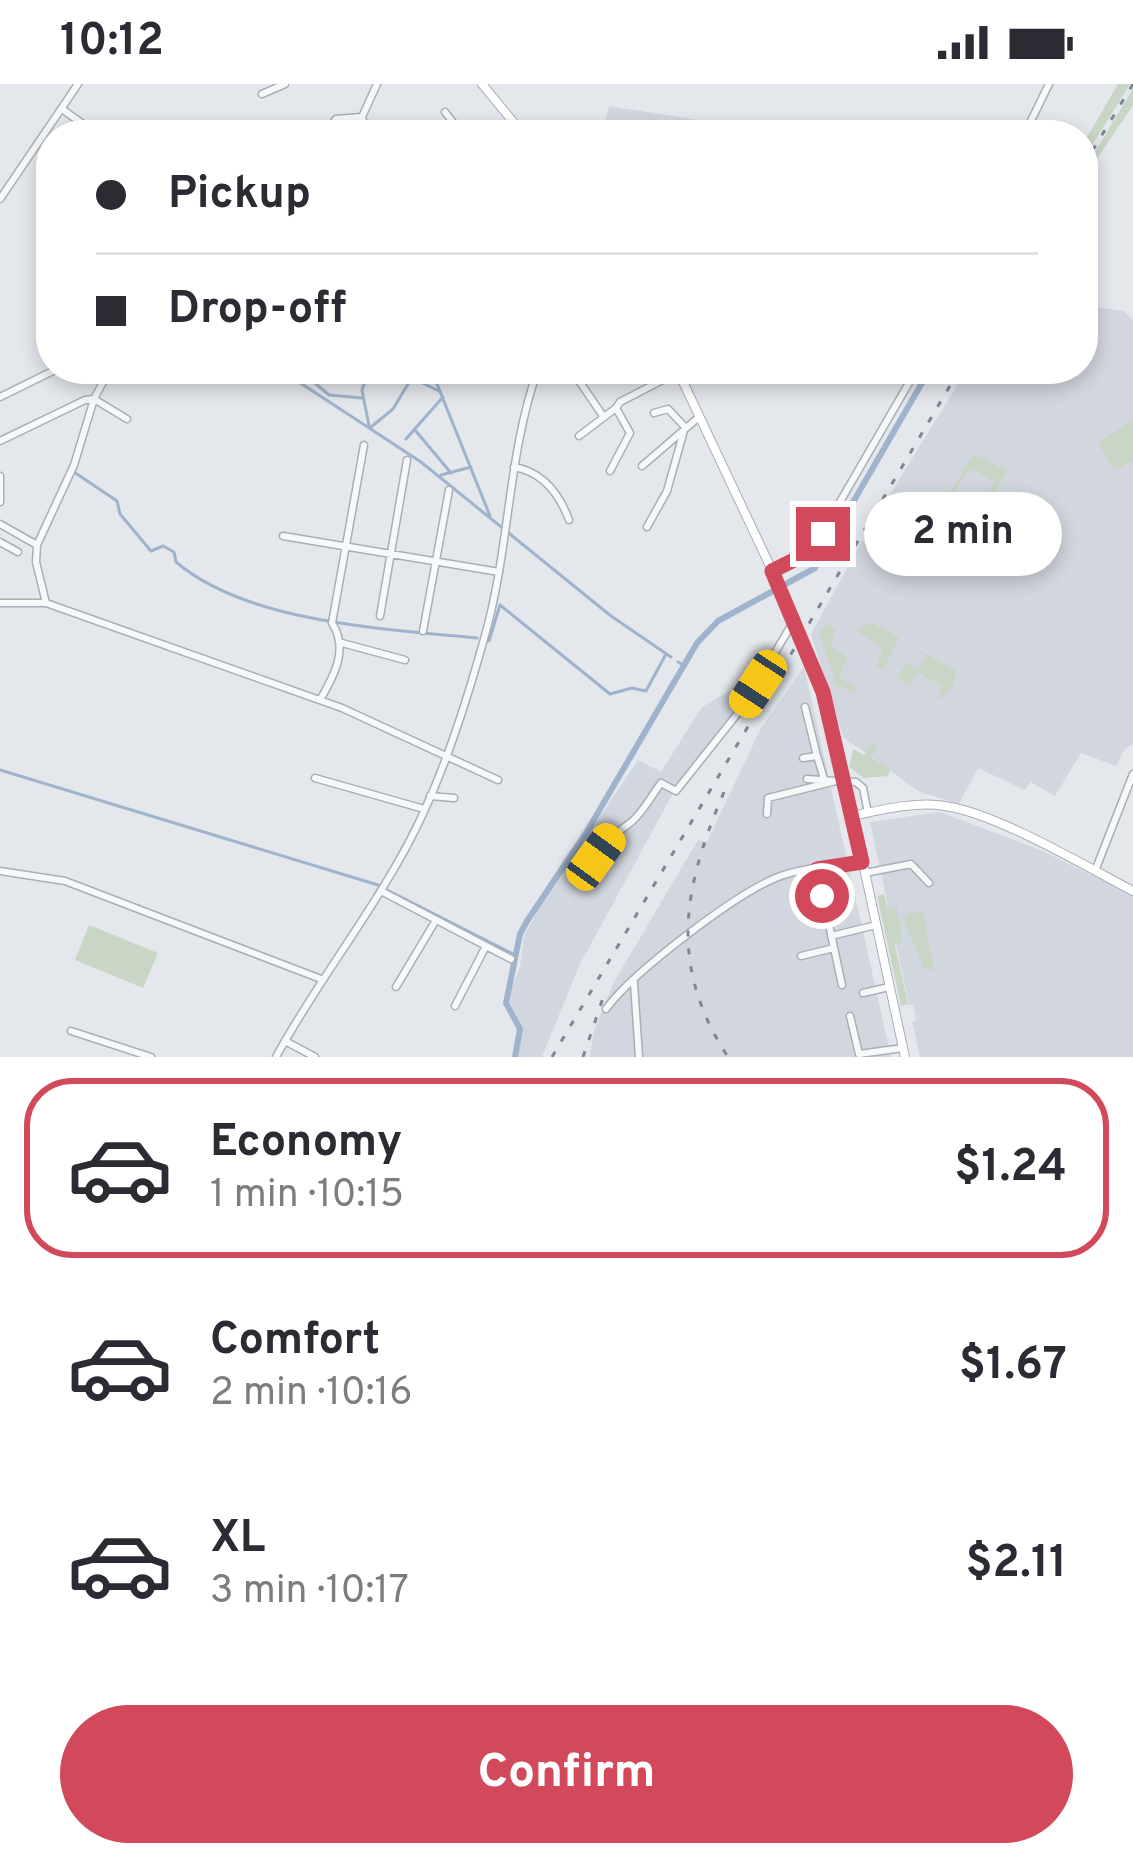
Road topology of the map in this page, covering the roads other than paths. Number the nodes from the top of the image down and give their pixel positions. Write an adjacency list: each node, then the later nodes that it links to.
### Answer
1 (78, 84): 7 (street)
2 (285, 84): 6 (street)
3 (377, 84): 9 (street)
4 (482, 84): 15 (main road)
5 (1049, 84): 16 (street)
6 (262, 94)
7 (62, 110): 10 (street); 11 (street)
8 (445, 112): 14 (street)
9 (362, 117): 12 (street); 13 (street)
10 (55, 120)
11 (76, 120)
12 (335, 120)
13 (363, 120)
14 (451, 120)
15 (502, 120)
16 (1031, 120)
17 (36, 148): 18 (street)
18 (0, 200)
19 (36, 379): 26 (street)
20 (101, 384): 27 (street)
21 (533, 384): 39 (street)
22 (581, 384): 30 (street)
23 (658, 384): 28 (street)
24 (684, 384): 31 (main road)
25 (907, 384): 55 (street)
26 (0, 397)
27 (94, 399): 32 (street); 35 (street); 49 (street)
28 (616, 408): 30 (street); 40 (street)
29 (654, 413): 33 (street)
30 (603, 416): 34 (street)
31 (699, 417): 33 (street); 55 (main road)
32 (127, 419)
33 (685, 427): 38 (street); 46 (street)
34 (579, 436)
35 (0, 441)
36 (364, 445): 50 (street)
37 (407, 460): 52 (street)
38 (642, 466)
39 (514, 467): 44 (street); 54 (street)
40 (610, 471)
41 (0, 476): 43 (street)
42 (449, 490): 53 (street)
43 (0, 502)
44 (569, 520)
45 (0, 524): 49 (street)
46 (647, 526)
47 (283, 536): 50 (street)
48 (0, 542): 51 (street)
49 (38, 545): 56 (street)
50 (346, 546): 52 (street); 61 (street)
51 (19, 552)
52 (391, 554): 53 (street); 58 (street)
53 (436, 561): 54 (street); 60 (street)
54 (499, 572): 65 (street)
55 (774, 575): 59 (main road)
56 (46, 602): 57 (street); 63 (street)
57 (0, 603)
58 (380, 616)
59 (795, 619): 73 (main road); 84 (street)
60 (423, 631)
61 (342, 643): 62 (street); 63 (street)
62 (405, 660)
63 (320, 700): 65 (street)
64 (805, 707): 66 (street)
65 (445, 754): 72 (street); 74 (street)
66 (817, 756): 67 (street); 71 (street)
67 (803, 758)
68 (1133, 774): 83 (street)
69 (315, 778): 76 (street)
70 (807, 778): 71 (street)
71 (824, 779): 73 (street)
72 (498, 780)
73 (840, 781): 77 (street); 78 (street); 79 (main road)
74 (430, 796): 75 (street); 76 (street)
75 (454, 798)
76 (424, 809): 86 (street)
77 (868, 813): 79 (main road); 83 (main road)
78 (767, 814)
79 (852, 816): 80 (main road)
80 (864, 867): 81 (street); 85 (street); 89 (main road)
81 (817, 869): 90 (street); 96 (street)
82 (0, 871): 95 (street)
83 (1095, 871): 87 (main road)
84 (578, 882)
85 (929, 883)
86 (381, 891): 88 (street); 95 (street)
87 (1133, 891)
88 (436, 920): 91 (street); 98 (street)
89 (876, 925): 90 (street); 99 (main road)
90 (831, 936): 92 (street)
91 (486, 946): 94 (street); 101 (street)
92 (834, 948): 93 (street); 97 (street)
93 (801, 956)
94 (511, 959)
95 (321, 979): 105 (street)
96 (634, 983): 102 (street); 111 (street)
97 (842, 985)
98 (396, 987)
99 (890, 987): 100 (street); 106 (main road)
100 (863, 993)
101 (455, 1006)
102 (606, 1009)
103 (850, 1016): 107 (street)
104 (71, 1030): 108 (street)
105 (285, 1041): 109 (street); 110 (street)
106 (904, 1052): 107 (street)
107 (862, 1056)
108 (151, 1057)
109 (276, 1057)
110 (315, 1057)
111 (639, 1057)

